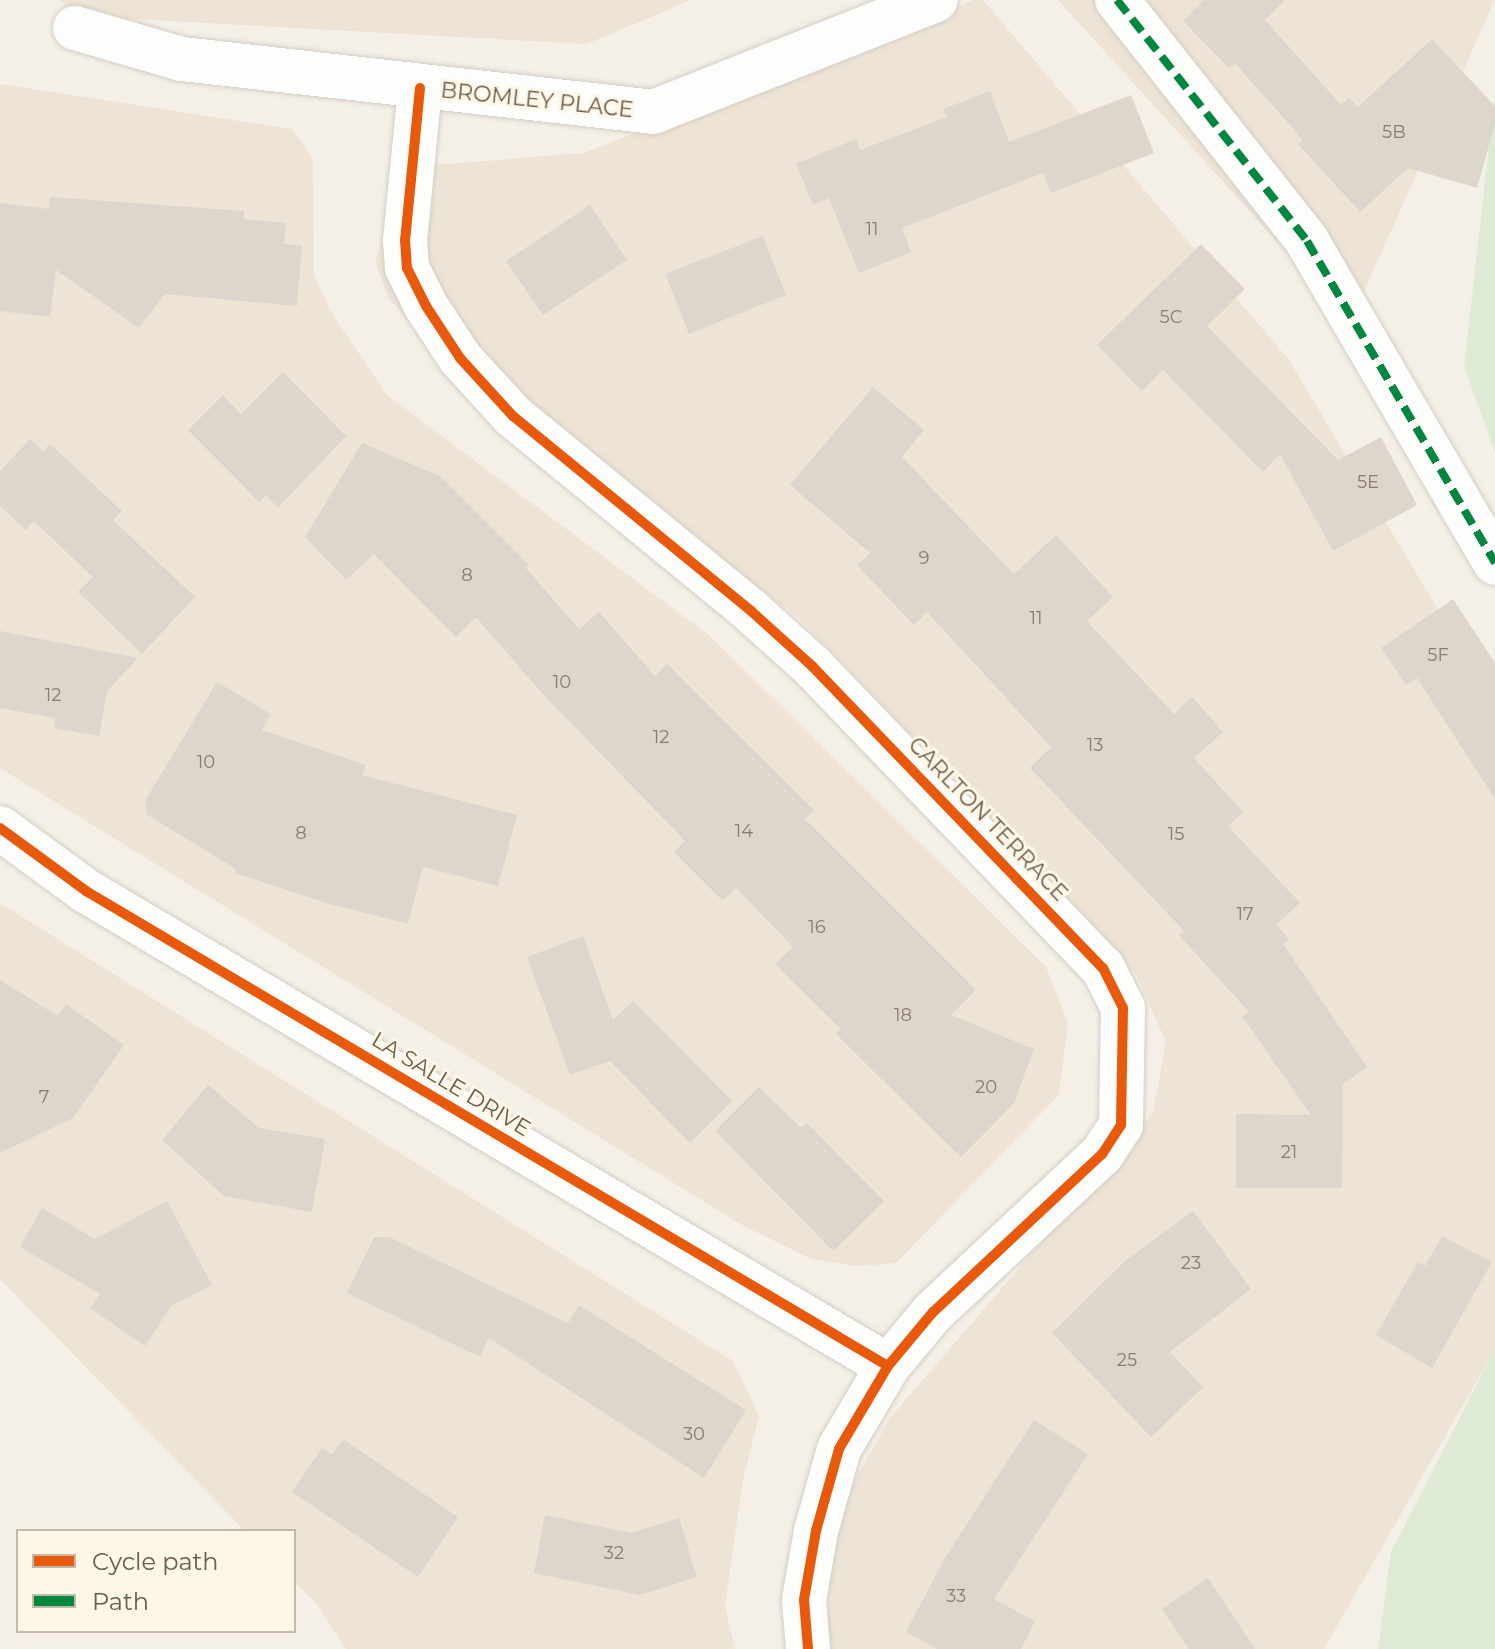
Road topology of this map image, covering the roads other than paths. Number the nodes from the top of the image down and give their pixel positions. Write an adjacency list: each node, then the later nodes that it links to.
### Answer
1 (936, 0): 4 (street, BROMLEY PLACE)
2 (1117, 0): 5 (street)
3 (75, 28): 4 (street, BROMLEY PLACE)
4 (420, 88): 7 (street, CARLTON TERRACE)
5 (1495, 563)
6 (0, 828): 7 (street, LA SALLE DRIVE)
7 (888, 1366): 8 (street, CARLTON TERRACE)
8 (808, 1649)

